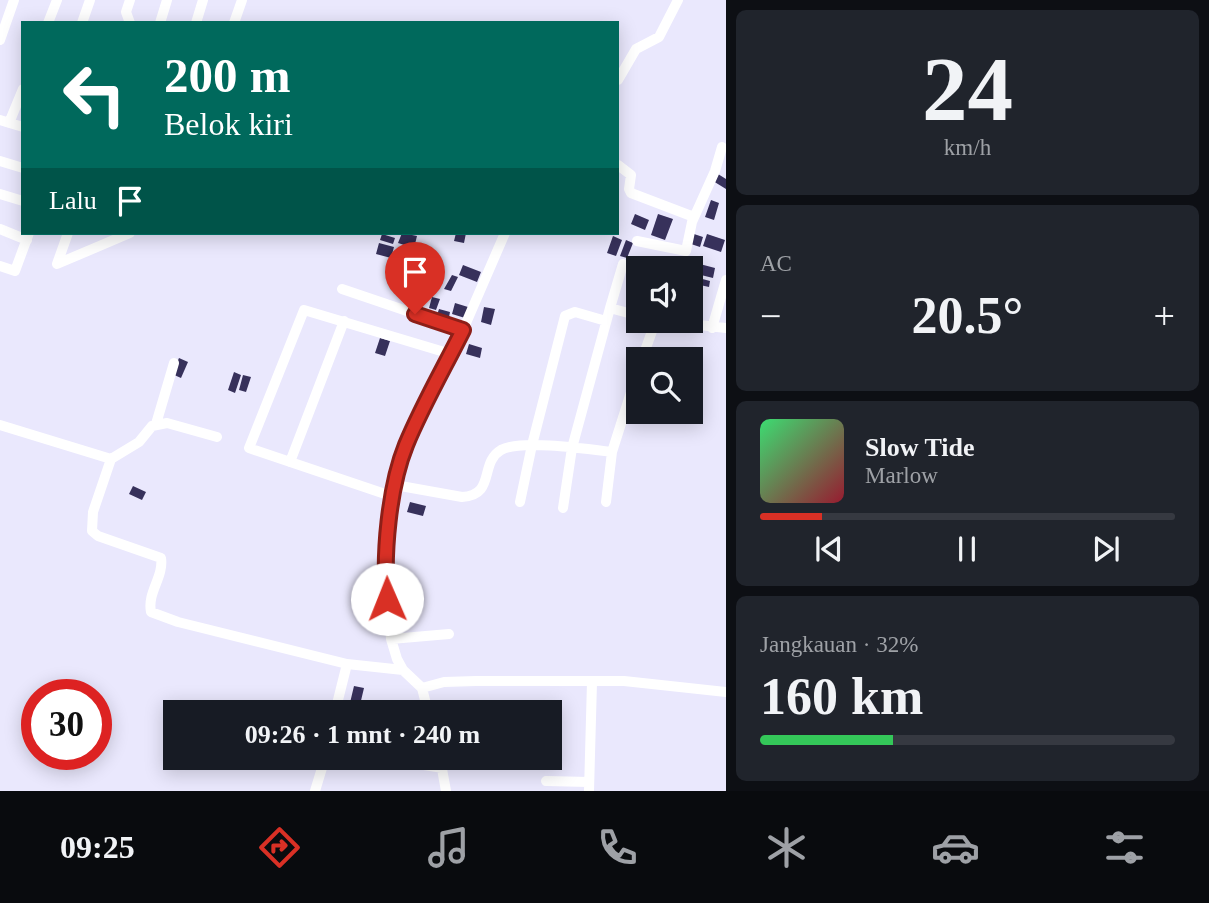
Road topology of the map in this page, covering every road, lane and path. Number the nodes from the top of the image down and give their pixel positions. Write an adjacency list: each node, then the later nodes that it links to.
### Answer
1 (14, 0): 9 (street)
2 (57, 0): 10 (street)
3 (90, 0): 11 (street)
4 (130, 0): 12 (street)
5 (167, 0): 13 (street)
6 (203, 0): 14 (street)
7 (242, 0): 15 (street)
8 (678, 0): 17 (street)
9 (4, 18): 16 (street)
10 (49, 21)
11 (83, 21)
12 (129, 21)
13 (161, 21)
14 (197, 21)
15 (235, 21)
16 (0, 40)
17 (619, 78)
18 (21, 93): 19 (street)
19 (5, 121)
20 (722, 147): 26 (street)
21 (0, 161): 23 (street)
22 (619, 166): 26 (street)
23 (21, 167)
24 (0, 194): 25 (street)
25 (21, 200)
26 (694, 217): 33 (street)
27 (0, 229): 28 (street)
28 (21, 234)
29 (67, 235): 30 (street)
30 (125, 235)
31 (504, 235): 45 (street)
32 (28, 236): 35 (street)
33 (637, 241)
34 (622, 264): 38 (street)
35 (0, 266)
36 (726, 280): 43 (street)
37 (342, 289): 45 (street)
38 (610, 308): 39 (street); 41 (street)
39 (626, 312)
40 (344, 321): 46 (street); 56 (street); 56 (street)
41 (606, 321): 52 (street); 53 (street)
42 (703, 327): 43 (street)
43 (712, 328): 44 (street)
44 (726, 328)
45 (463, 330): 46 (street)
46 (451, 354): 57 (street)
47 (174, 363): 49 (street)
48 (626, 403): 54 (street)
49 (156, 424): 51 (street); 55 (street)
50 (0, 425): 55 (street)
51 (217, 437)
52 (532, 445): 53 (street); 57 (street); 59 (street)
53 (572, 447): 54 (street); 61 (street)
54 (612, 452): 60 (street)
55 (111, 459): 64 (street)
56 (290, 462): 58 (street)
57 (396, 485): 58 (street)
58 (394, 496): 63 (street)
59 (520, 502)
60 (606, 502)
61 (563, 508)
62 (449, 634): 63 (street)
63 (391, 639): 65 (street)
64 (346, 664): 65 (street); 69 (street)
65 (403, 670): 67 (street)
66 (592, 682): 67 (street); 68 (street); 74 (street)
67 (422, 688): 70 (street)
68 (726, 692)
69 (338, 700)
70 (425, 700)
71 (321, 770): 75 (street)
72 (443, 770): 76 (street)
73 (547, 781): 74 (street)
74 (589, 787)
75 (315, 791)
76 (446, 791)

